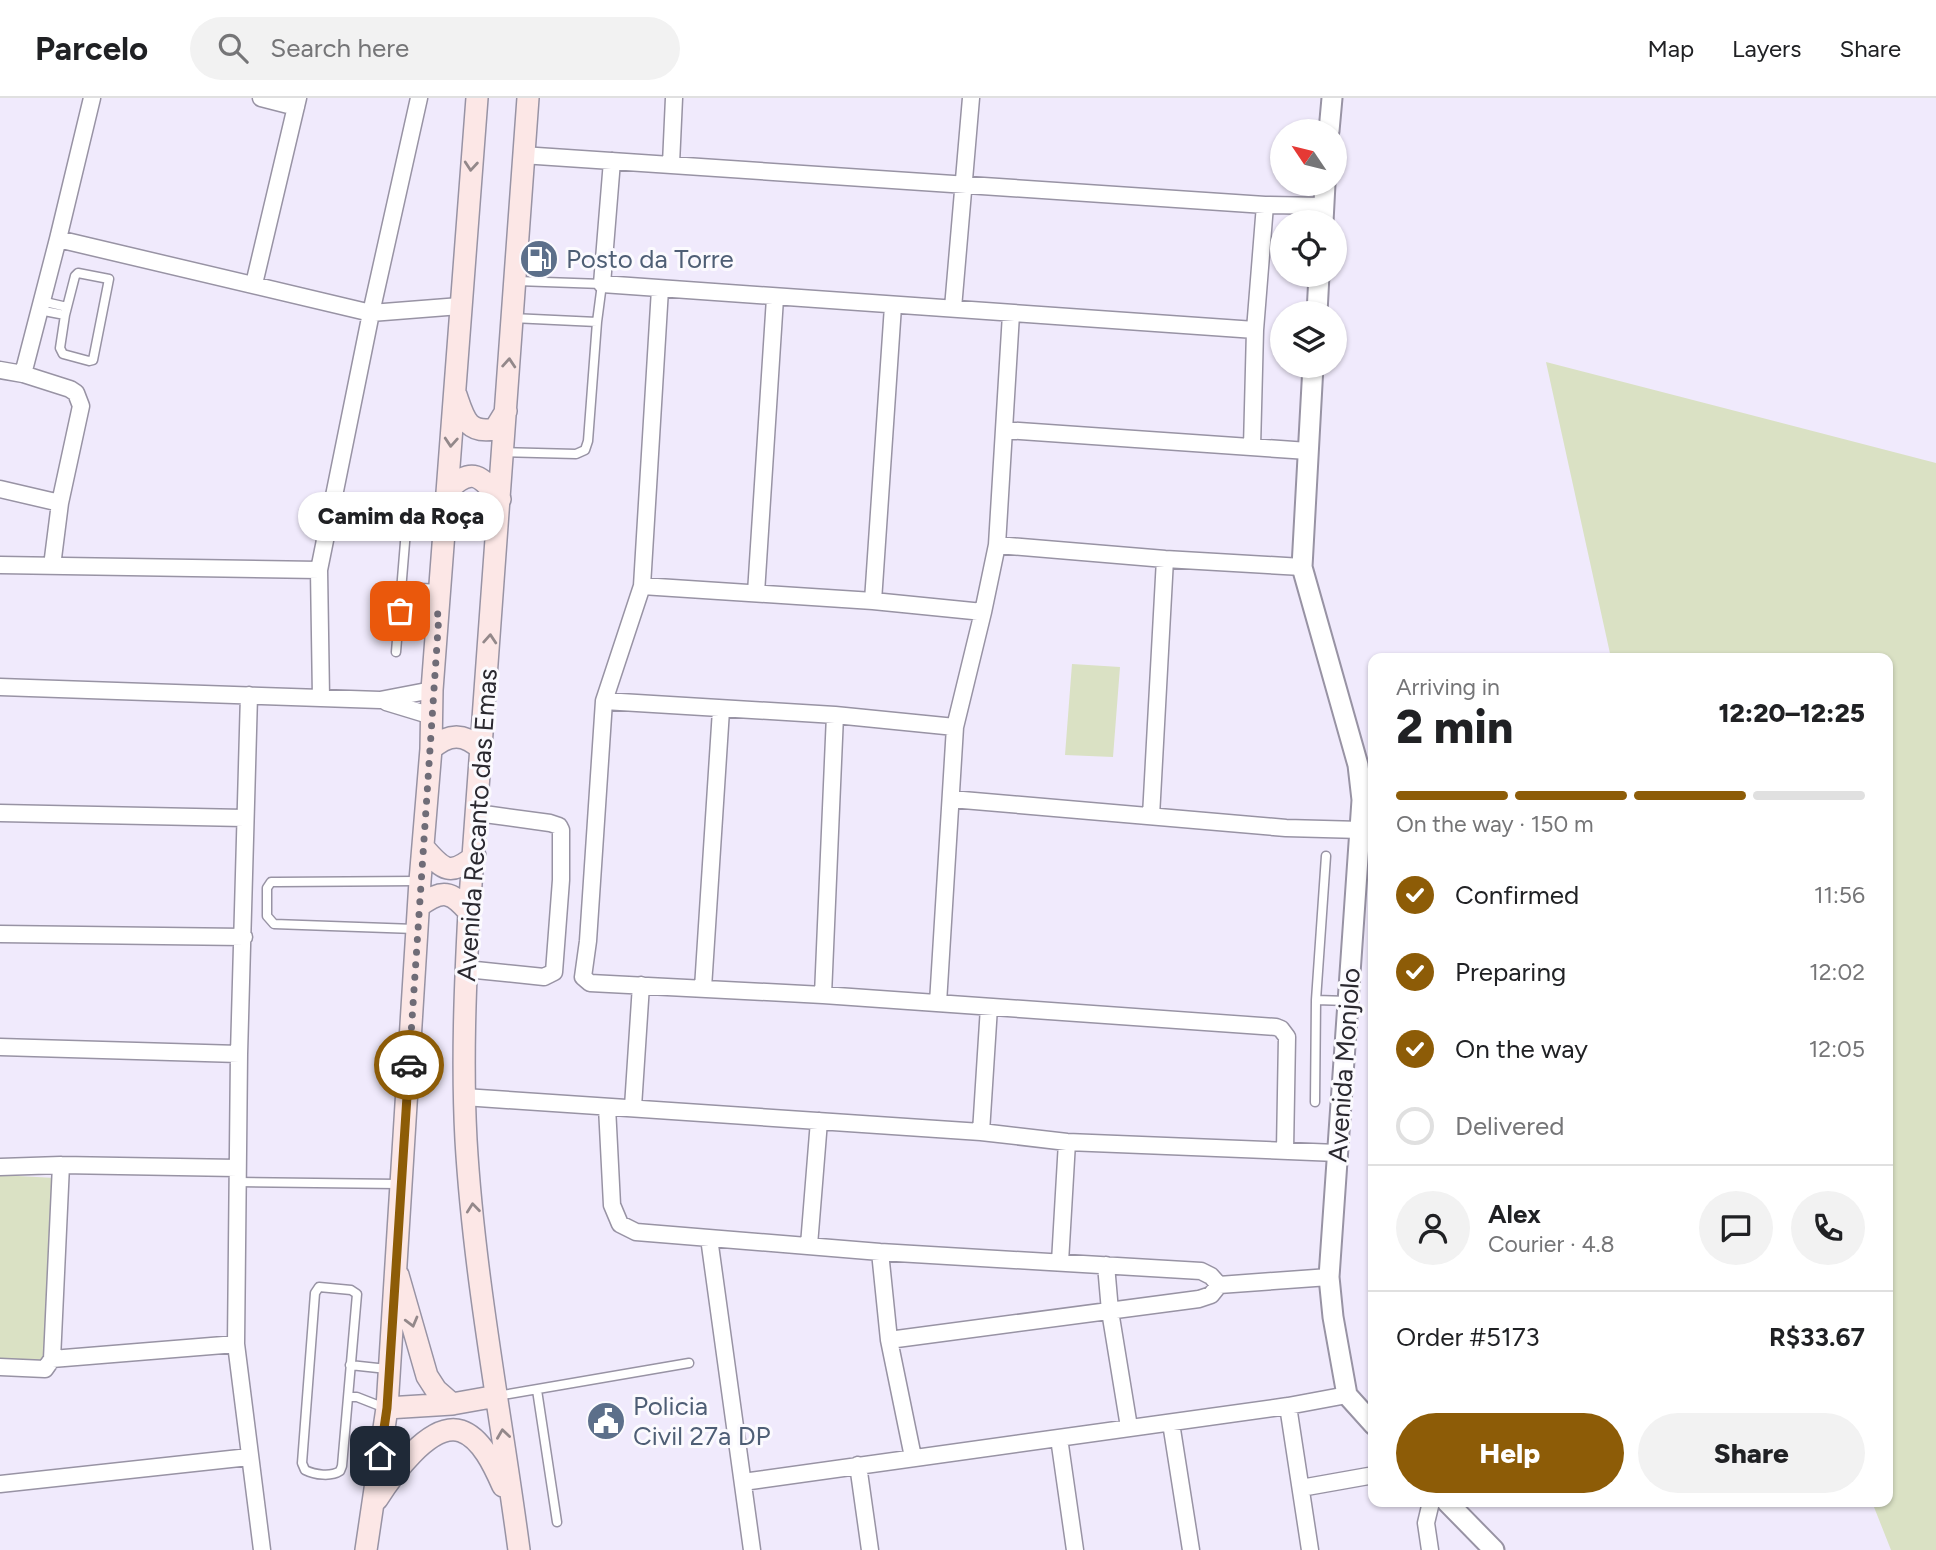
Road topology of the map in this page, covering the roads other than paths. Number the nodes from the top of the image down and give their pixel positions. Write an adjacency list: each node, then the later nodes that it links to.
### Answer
1 (92, 98): 17 (street)
2 (261, 98): 9 (street)
3 (419, 98): 28 (street)
4 (477, 98): 24 (main road, Avenida Recanto das Emas, one-way to 24)
5 (528, 98): 11 (main road, Avenida Recanto das Emas)
6 (674, 98): 13 (street)
7 (971, 98): 14 (street)
8 (1332, 98): 10 (street)
9 (297, 102): 19 (street)
10 (1330, 119)
11 (522, 155): 12 (street); 18 (main road, Avenida Recanto das Emas)
12 (612, 161): 13 (street); 20 (street)
13 (671, 164): 14 (street)
14 (965, 184): 15 (street); 26 (street)
15 (1265, 205): 16 (street); 32 (street)
16 (1297, 210)
17 (58, 239): 19 (street); 23 (street)
18 (514, 281): 20 (lane); 30 (main road, Avenida Recanto das Emas)
19 (254, 284): 28 (street)
20 (602, 284): 21 (street); 31 (lane)
21 (660, 289): 22 (street); 53 (street)
22 (775, 298): 25 (street); 56 (street)
23 (40, 306): 27 (lane); 34 (street)
24 (460, 306): 28 (street); 36 (main road, Avenida Recanto das Emas)
25 (893, 306): 26 (street); 57 (street)
26 (953, 309): 29 (street)
27 (66, 311): 27 (lane)
28 (371, 313): 52 (street)
29 (1011, 314): 32 (street); 38 (street)
30 (512, 318): 31 (lane); 37 (main road, Avenida Recanto das Emas, one-way to 30)
31 (597, 322): 41 (lane)
32 (1255, 330): 39 (street)
33 (0, 369): 34 (street)
34 (23, 374): 45 (street)
35 (1312, 378): 40 (street, Avenida Monjolo)
36 (454, 390): 37 (main road); 43 (main road, Avenida Recanto das Emas, one-way to 43)
37 (506, 411): 41 (main road, Avenida Recanto das Emas)
38 (1005, 430): 39 (street); 47 (street)
39 (1252, 447): 40 (street)
40 (1308, 451): 51 (street, Avenida Monjolo)
41 (503, 452): 44 (main road, Avenida Recanto das Emas)
42 (0, 489): 45 (street)
43 (448, 489): 44 (main road); 55 (main road, Avenida Recanto das Emas)
44 (500, 499): 73 (main road, Avenida Recanto das Emas, one-way to 44)
45 (60, 503): 50 (street)
46 (407, 518): 54 (lane)
47 (997, 545): 48 (street); 59 (street)
48 (1166, 559): 51 (street); 77 (street)
49 (0, 565): 50 (street)
50 (52, 566): 52 (street)
51 (1302, 567): 79 (street, Avenida Monjolo)
52 (319, 569): 65 (street)
53 (642, 586): 56 (street); 67 (street)
54 (402, 587): 55 (lane); 58 (lane)
55 (442, 589): 60 (main road, Avenida Recanto das Emas)
56 (756, 593): 57 (street)
57 (873, 601): 59 (street)
58 (400, 611): 60 (lane); 61 (lane)
59 (983, 612): 71 (street)
60 (439, 614): 63 (main road, Avenida Recanto das Emas)
61 (397, 652)
62 (0, 687): 64 (street)
63 (432, 691): 66 (street); 70 (main road, Avenida Recanto das Emas)
64 (249, 695): 65 (street); 78 (street)
65 (321, 698): 66 (street)
66 (380, 700): 70 (street)
67 (604, 701): 68 (street); 85 (street)
68 (721, 710): 69 (street); 93 (street)
69 (835, 715): 71 (street); 94 (street)
70 (432, 716): 72 (main road, Avenida Recanto das Emas)
71 (955, 727): 74 (street)
72 (432, 748): 73 (main road); 80 (main road, Avenida Recanto das Emas)
73 (481, 749): 76 (main road, Avenida Recanto das Emas)
74 (951, 799): 77 (street); 97 (street)
75 (0, 813): 78 (street)
76 (477, 813): 81 (main road, Avenida Recanto das Emas); 83 (street)
77 (1151, 816): 79 (street)
78 (244, 818): 90 (street)
79 (1361, 830): 96 (street, Avenida Monjolo)
80 (424, 848): 81 (main road); 84 (main road, Avenida Recanto das Emas)
81 (475, 856): 87 (main road, Avenida Recanto das Emas)
82 (1326, 856): 95 (lane)
83 (561, 880): 85 (street); 91 (street)
84 (420, 881): 86 (main road, Avenida Recanto das Emas); 88 (lane)
85 (592, 883): 92 (street)
86 (419, 906): 87 (main road); 88 (main road, Avenida Recanto das Emas)
87 (469, 912): 91 (main road, Avenida Recanto das Emas)
88 (418, 929): 113 (main road, Avenida Recanto das Emas)
89 (0, 934): 90 (street)
90 (244, 937): 100 (street)
91 (466, 969): 101 (main road, Avenida Recanto das Emas)
92 (641, 985): 93 (street); 104 (street)
93 (704, 988): 94 (street)
94 (823, 995): 97 (street)
95 (1316, 1000): 96 (lane); 102 (lane)
96 (1349, 1001): 109 (street, Avenida Monjolo)
97 (937, 1003): 98 (street)
98 (989, 1007): 106 (street); 108 (street)
99 (0, 1047): 100 (street)
100 (239, 1054): 112 (street)
101 (464, 1097): 103 (street); 132 (main road, Avenida Recanto das Emas, one-way to 101)
102 (1315, 1102)
103 (607, 1107): 104 (street); 114 (street)
104 (633, 1107): 105 (street)
105 (819, 1122): 106 (street); 115 (street)
106 (981, 1132): 107 (street)
107 (1067, 1142): 108 (street); 118 (street)
108 (1284, 1150): 109 (street)
109 (1337, 1153): 120 (street, Avenida Monjolo)
110 (61, 1165): 111 (street); 112 (street); 125 (street)
111 (0, 1167)
112 (237, 1175): 113 (lane); 124 (street)
113 (401, 1184): 117 (main road, Avenida Recanto das Emas)
114 (709, 1238): 115 (street); 145 (street)
115 (809, 1245): 116 (street)
116 (880, 1252): 118 (street); 123 (street)
117 (395, 1256): 129 (main road, Avenida Recanto das Emas); 134 (main road, one-way to 134)
118 (1060, 1262): 119 (street)
119 (1106, 1265): 121 (street); 122 (street)
120 (1329, 1278): 121 (street); 131 (street, Avenida Monjolo)
121 (1219, 1285): 122 (street)
122 (1110, 1311): 123 (street); 139 (street)
123 (889, 1340): 142 (street)
124 (236, 1344): 125 (street); 141 (street)
125 (52, 1359): 128 (street)
126 (689, 1363): 130 (lane)
127 (350, 1365): 129 (lane); 133 (lane); 133 (lane)
128 (0, 1367)
129 (387, 1369): 136 (main road, Avenida Recanto das Emas)
130 (537, 1390): 132 (lane); 152 (lane)
131 (1347, 1395): 135 (street); 137 (street)
132 (497, 1396): 134 (main road); 149 (main road, Avenida Recanto das Emas, one-way to 132)
133 (348, 1397): 136 (lane)
134 (452, 1404): 136 (main road)
135 (1287, 1406): 138 (street); 147 (street)
136 (387, 1408): 148 (main road, Avenida Recanto das Emas)
137 (1368, 1418)
138 (1171, 1423): 139 (street); 159 (street)
139 (1129, 1427): 140 (street)
140 (1059, 1438): 142 (street); 158 (street)
141 (249, 1457): 146 (street); 153 (street)
142 (913, 1457): 143 (street)
143 (858, 1465): 145 (street); 157 (street)
144 (1368, 1476): 147 (street)
145 (743, 1482): 156 (street)
146 (0, 1484)
147 (1301, 1488): 160 (street)
148 (374, 1503): 149 (main road); 154 (main road, Avenida Recanto das Emas)
149 (513, 1507): 155 (main road, Avenida Recanto das Emas)
150 (1430, 1507): 161 (street)
151 (1452, 1507): 162 (street)
152 (558, 1522)
153 (261, 1550)
154 (366, 1550)
155 (519, 1550)
156 (752, 1550)
157 (870, 1550)
158 (1075, 1550)
159 (1191, 1550)
160 (1310, 1550)
161 (1430, 1550)
162 (1494, 1550)

